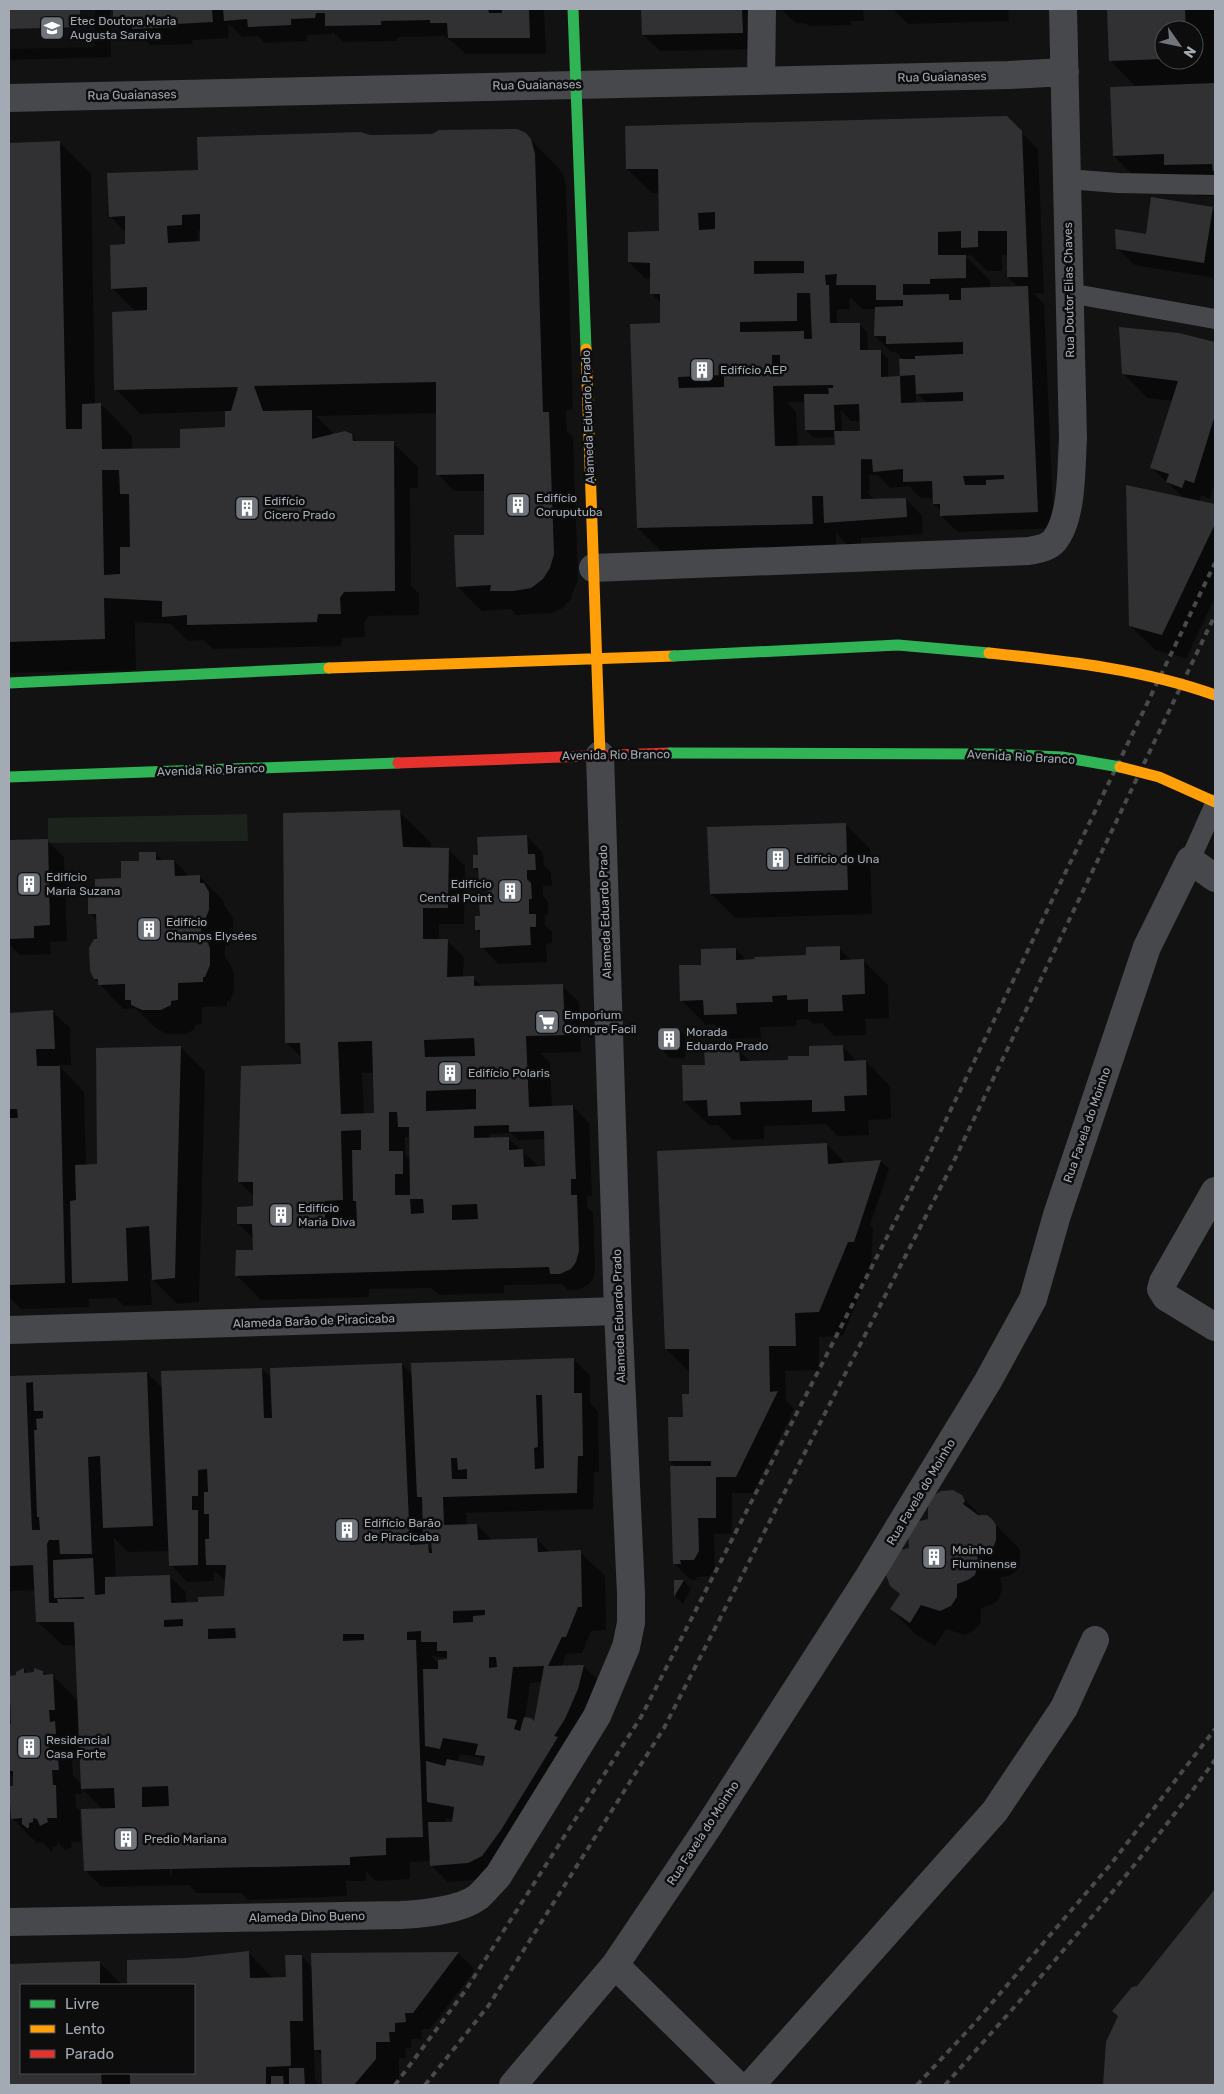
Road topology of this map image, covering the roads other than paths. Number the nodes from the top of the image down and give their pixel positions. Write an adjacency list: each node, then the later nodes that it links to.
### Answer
1 (573, 9): 6 (main road, Alameda Eduardo Prado)
2 (762, 9): 5 (street)
3 (1063, 9): 4 (street, Rua Doutor Elias Chaves)
4 (1065, 72): 5 (street, Rua Guaianases); 8 (street, Rua Doutor Elias Chaves)
5 (761, 80): 6 (street, Rua Guaianases)
6 (576, 84): 7 (street, Rua Guaianases); 12 (main road, Alameda Eduardo Prado)
7 (9, 98)
8 (1067, 180): 9 (lane); 10 (street, Rua Doutor Elias Chaves)
9 (1215, 185)
10 (1069, 293): 11 (lane); 12 (street, Rua Doutor Elias Chaves)
11 (1215, 319)
12 (594, 568): 13 (main road, Alameda Eduardo Prado)
13 (598, 660): 14 (main road); 15 (main road, bridge); 16 (main road, Alameda Eduardo Prado)
14 (9, 683)
15 (1215, 696)
16 (600, 755): 17 (main road, Avenida Rio Branco); 18 (main road, Avenida Rio Branco, bridge); 22 (street, Alameda Eduardo Prado)
17 (9, 777)
18 (1215, 803): 19 (lane)
19 (1190, 860): 20 (street); 28 (street, Rua Favela do Moinho)
20 (1215, 878)
21 (1215, 1191): 23 (street)
22 (618, 1311): 24 (street, Alameda Barão de Piracicaba); 26 (street, Alameda Eduardo Prado)
23 (1215, 1327)
24 (9, 1330)
25 (1095, 1640): 31 (street)
26 (549, 1794): 27 (street, Alameda Dino Bueno)
27 (9, 1922)
28 (615, 1965): 29 (street, Rua Favela do Moinho); 30 (street)
29 (513, 2085)
30 (737, 2085)
31 (751, 2085)

